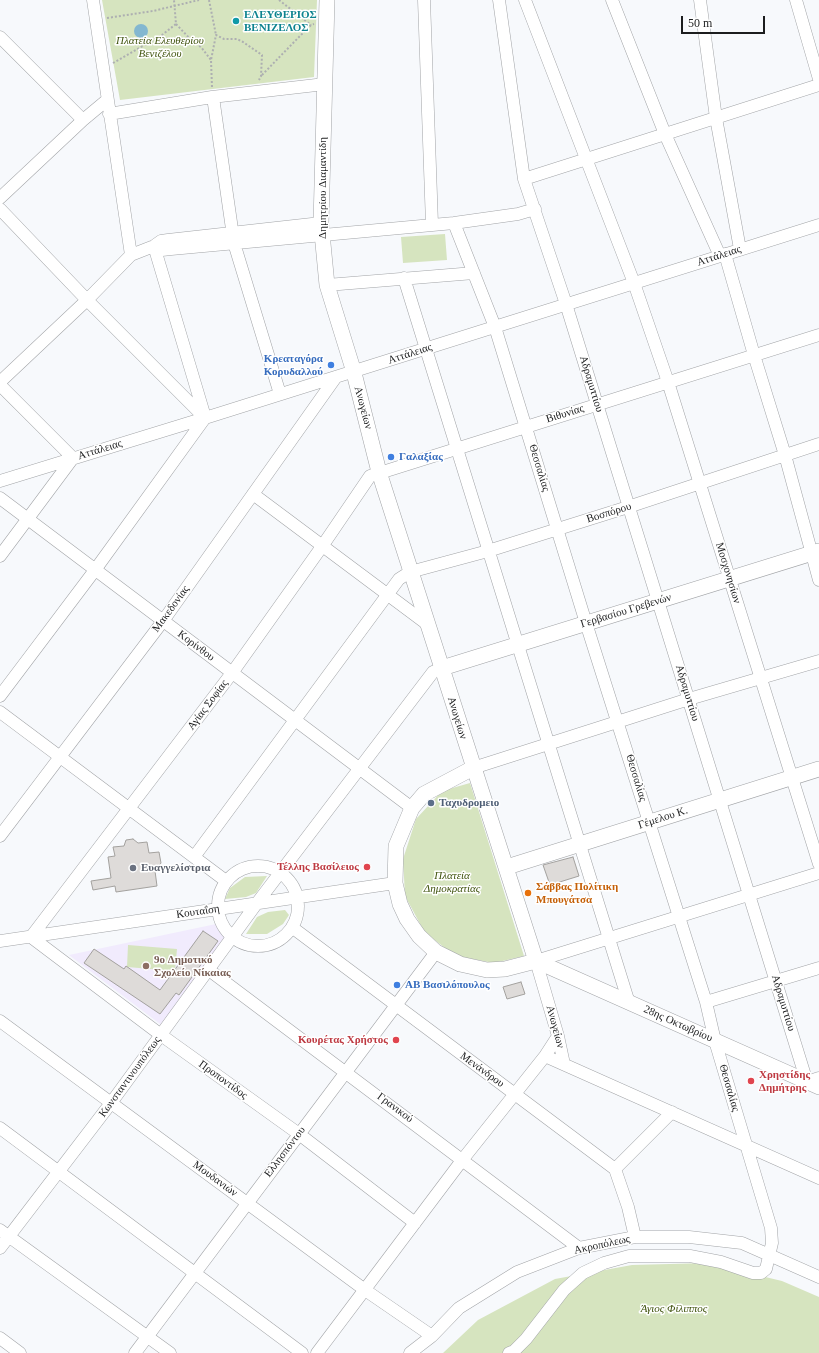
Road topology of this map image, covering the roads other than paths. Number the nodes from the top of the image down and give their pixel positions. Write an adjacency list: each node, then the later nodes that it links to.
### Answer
1 (93, 0): 14 (street)
2 (327, 0): 11 (main road, Δημητρίου Διαμαντίδη)
3 (424, 0): 25 (street)
4 (499, 0): 20 (street, Αδραμυττίου)
5 (525, 0): 19 (street, Μοσχονησίων)
6 (612, 0): 18 (street)
7 (700, 0): 16 (street)
8 (796, 0): 10 (street)
9 (0, 37): 17 (street)
10 (819, 79)
11 (325, 84): 13 (street); 27 (main road, Δημητρίου Διαμαντίδη)
12 (819, 85): 16 (street)
13 (212, 97): 15 (street); 28 (street)
14 (107, 100): 15 (street); 17 (street)
15 (109, 114): 31 (street)
16 (716, 118): 18 (street); 30 (street)
17 (83, 120): 21 (street)
18 (665, 134): 19 (street); 32 (street)
19 (586, 160): 20 (street); 35 (street, Μοσχονησίων)
20 (524, 179): 23 (street, Αδραμυττίου)
21 (0, 198)
22 (0, 209): 37 (street)
23 (535, 209): 24 (street); 38 (street, Αδραμυττίου)
24 (454, 223): 25 (street); 33 (street, Θεσσαλίας)
25 (432, 224): 27 (street)
26 (819, 224): 30 (street, Αττάλειας)
27 (322, 228): 28 (street); 36 (main road, Δημητρίου Διαμαντίδη)
28 (233, 238): 29 (street); 47 (street)
29 (154, 246): 31 (street); 49 (street)
30 (740, 250): 32 (street, Αττάλειας)
31 (131, 255): 37 (street)
32 (722, 255): 35 (street, Αττάλειας); 42 (street)
33 (474, 273): 34 (street); 39 (street, Θεσσαλίας)
34 (404, 278): 36 (street); 41 (street)
35 (634, 283): 38 (street, Αττάλειας); 45 (street, Μοσχονησίων)
36 (328, 285): 43 (main road, Δημητρίου Διαμαντίδη)
37 (87, 300): 46 (street); 49 (street)
38 (566, 304): 39 (street, Αττάλειας); 48 (street, Αδραμυττίου)
39 (495, 327): 41 (street, Αττάλειας); 50 (street, Θεσσαλίας)
40 (819, 335): 42 (street, Βιθυνίας)
41 (425, 349): 43 (street, Αττάλειας); 52 (street)
42 (754, 355): 45 (street, Βιθυνίας); 53 (street)
43 (353, 371): 44 (street, Αττάλειας); 55 (main road, Ανωγείων)
44 (336, 377): 47 (street, Αττάλειας); 58 (street, Μακεδονίας)
45 (668, 382): 48 (street, Βιθυνίας); 57 (street, Μοσχονησίων)
46 (0, 383): 54 (street)
47 (280, 394): 49 (street, Αττάλειας)
48 (597, 404): 50 (street, Βιθυνίας); 60 (street, Αδραμυττίου)
49 (205, 418): 54 (street, Αττάλειας); 67 (street)
50 (526, 426): 52 (street, Βιθυνίας); 62 (street, Θεσσαλίας)
51 (819, 444): 53 (street, Βοσπόρου)
52 (456, 448): 55 (street, Βιθυνίας); 64 (street)
53 (785, 455): 57 (street, Βοσπόρου); 65 (street)
54 (73, 458): 56 (street, Αττάλειας); 61 (street)
55 (379, 472): 63 (street, Αγίας Σοφίας); 68 (main road, Ανωγείων)
56 (0, 481)
57 (700, 484): 60 (street, Βοσπόρου); 69 (street, Μοσχονησίων)
58 (253, 494): 63 (street); 73 (street, Μακεδονίας)
59 (0, 498): 61 (street, Κορίνθου)
60 (628, 507): 62 (street, Βοσπόρου); 72 (street, Αδραμυττίου)
61 (28, 519): 66 (street); 67 (street, Κορίνθου)
62 (558, 529): 64 (street, Βοσπόρου); 74 (street, Θεσσαλίας)
63 (323, 545): 71 (street); 79 (street, Αγίας Σοφίας)
64 (488, 551): 68 (street, Βοσπόρου); 76 (street)
65 (815, 552): 69 (main road, Γερβασίου Γρεβενών); 70 (street)
66 (0, 556)
67 (95, 570): 73 (street, Κορίνθου); 81 (street)
68 (405, 575): 71 (street); 75 (main road, Ανωγείων)
69 (729, 579): 72 (main road, Γερβασίου Γρεβενών); 80 (street, Μοσχονησίων)
70 (819, 580)
71 (387, 593): 75 (street); 84 (street)
72 (658, 601): 74 (main road, Γερβασίου Γρεβενών); 82 (street, Αδραμυττίου)
73 (163, 621): 79 (street, Κορίνθου); 87 (street, Μακεδονίας)
74 (586, 623): 76 (main road, Γερβασίου Γρεβενών); 85 (street, Θεσσαλίας)
75 (427, 624): 78 (main road, Ανωγείων)
76 (518, 645): 78 (main road, Γερβασίου Γρεβενών); 86 (street)
77 (819, 661): 80 (street)
78 (437, 670): 88 (main road, Ανωγείων); 89 (street, Κωνσταντινουπόλεως)
79 (232, 673): 84 (street, Κορίνθου); 93 (street, Αγίας Σοφίας)
80 (761, 678): 82 (street); 91 (street, Μοσχονησίων)
81 (0, 696)
82 (689, 699): 85 (street); 92 (street, Αδραμυττίου)
83 (0, 712): 87 (street)
84 (296, 721): 89 (street, Κορίνθου); 98 (street)
85 (618, 721): 86 (street); 95 (street, Θεσσαλίας)
86 (548, 744): 88 (street); 97 (street)
87 (60, 757): 93 (street); 96 (street, Μακεδονίας)
88 (473, 768): 94 (main road); 100 (main road, Ανωγείων)
89 (359, 769): 94 (street, Κορίνθου); 101 (street, Κωνσταντινουπόλεως)
90 (819, 769): 91 (main road, Γέμελου Κ.)
91 (792, 777): 92 (main road, Γέμελου Κ.); 99 (street, Μοσχονησίων)
92 (720, 800): 95 (main road, Γέμελου Κ.); 105 (street, Αδραμυττίου)
93 (129, 808): 98 (street); 111 (street, Αγίας Σοφίας)
94 (412, 808): 104 (main road)
95 (650, 822): 97 (main road, Γέμελου Κ.); 109 (street, Θεσσαλίας)
96 (0, 836)
97 (580, 844): 100 (main road, Γέμελου Κ.); 113 (street)
98 (194, 857): 103 (street)
99 (819, 864)
100 (507, 868): 116 (main road, Ανωγείων)
101 (281, 872): 103 (street); 106 (street); 107 (street, Κωνσταντινουπόλεως)
102 (819, 873): 105 (street)
103 (226, 881): 108 (street)
104 (395, 883): 106 (street, Κουταΐση); 115 (main road)
105 (749, 895): 109 (street); 119 (street, Αδραμυττίου)
106 (299, 897): 107 (street, Κουταΐση); 110 (street)
107 (257, 904): 108 (street, Κουταΐση); 112 (street, Κωνσταντινουπόλεως)
108 (217, 910): 111 (street, Κουταΐση); 112 (street)
109 (680, 917): 113 (street); 121 (street, Θεσσαλίας)
110 (293, 928): 112 (street); 122 (street, Μενάνδρου)
111 (31, 937): 114 (street, Κουταΐση); 124 (street, Προποντίδος)
112 (232, 938): 118 (street, Κωνσταντινουπόλεως)
113 (609, 939): 116 (street); 120 (street)
114 (0, 941)
115 (436, 952): 116 (main road); 122 (street, Ελλησπόντου)
116 (536, 961): 120 (main road, 28ης Οκτωβρίου); 125 (street, Ανωγείων)
117 (819, 968): 119 (street)
118 (209, 970): 124 (street, Κωνσταντινουπόλεως); 129 (street, Γρανικού)
119 (776, 981): 121 (street); 130 (street, Αδραμυττίου)
120 (629, 1002): 126 (main road, 28ης Οκτωβρίου)
121 (706, 1002): 126 (street, Θεσσαλίας)
122 (395, 1006): 129 (street, Ελλησπόντου); 131 (street, Μενάνδρου)
123 (0, 1021): 132 (street, Μουδανιών)
124 (161, 1035): 132 (street, Κωνσταντινουπόλεως); 135 (street, Προποντίδος)
125 (558, 1036): 127 (street); 128 (street, Ανωγείων)
126 (715, 1041): 130 (main road, 28ης Οκτωβρίου); 136 (street, Θεσσαλίας)
127 (546, 1056): 128 (street); 131 (street)
128 (564, 1064): 133 (street)
129 (346, 1072): 135 (street, Ελλησπόντου); 137 (street, Γρανικού)
130 (815, 1082)
131 (515, 1094): 137 (street); 138 (street, Μενάνδρου)
132 (112, 1103): 139 (street, Κωνσταντινουπόλεως); 141 (street, Μουδανιών)
133 (672, 1112): 136 (street); 138 (street)
134 (0, 1128): 139 (street)
135 (299, 1134): 141 (street, Ελλησπόντου); 142 (street, Προποντίδος)
136 (745, 1145): 140 (street); 147 (street, Θεσσαλίας)
137 (463, 1159): 142 (street); 146 (street, Γρανικού)
138 (615, 1169): 144 (street)
139 (58, 1172): 143 (street, Κωνσταντινουπόλεως); 148 (street)
140 (819, 1178)
141 (248, 1203): 148 (street, Ελλησπόντου); 150 (street, Μουδανιών)
142 (415, 1222): 150 (street)
143 (5, 1233): 145 (street, Κωνσταντινουπόλεως); 151 (street)
144 (635, 1238): 146 (street, Ακροπόλεως); 147 (street, Ακροπόλεως)
145 (0, 1248)
146 (579, 1248): 152 (street, Ακροπόλεως)
147 (771, 1254): 149 (street, Ακροπόλεως); 160 (street)
148 (195, 1272): 151 (street, Ελλησπόντου); 157 (street)
149 (819, 1276)
150 (364, 1290): 152 (street, Μουδανιών); 158 (street)
151 (147, 1336): 155 (street, Ελλησπόντου); 156 (street)
152 (432, 1336): 159 (street, Ακροπόλεως)
153 (0, 1338): 154 (street)
154 (20, 1353)
155 (135, 1353)
156 (170, 1353)
157 (302, 1353)
158 (317, 1353)
159 (410, 1353)
160 (509, 1353)

